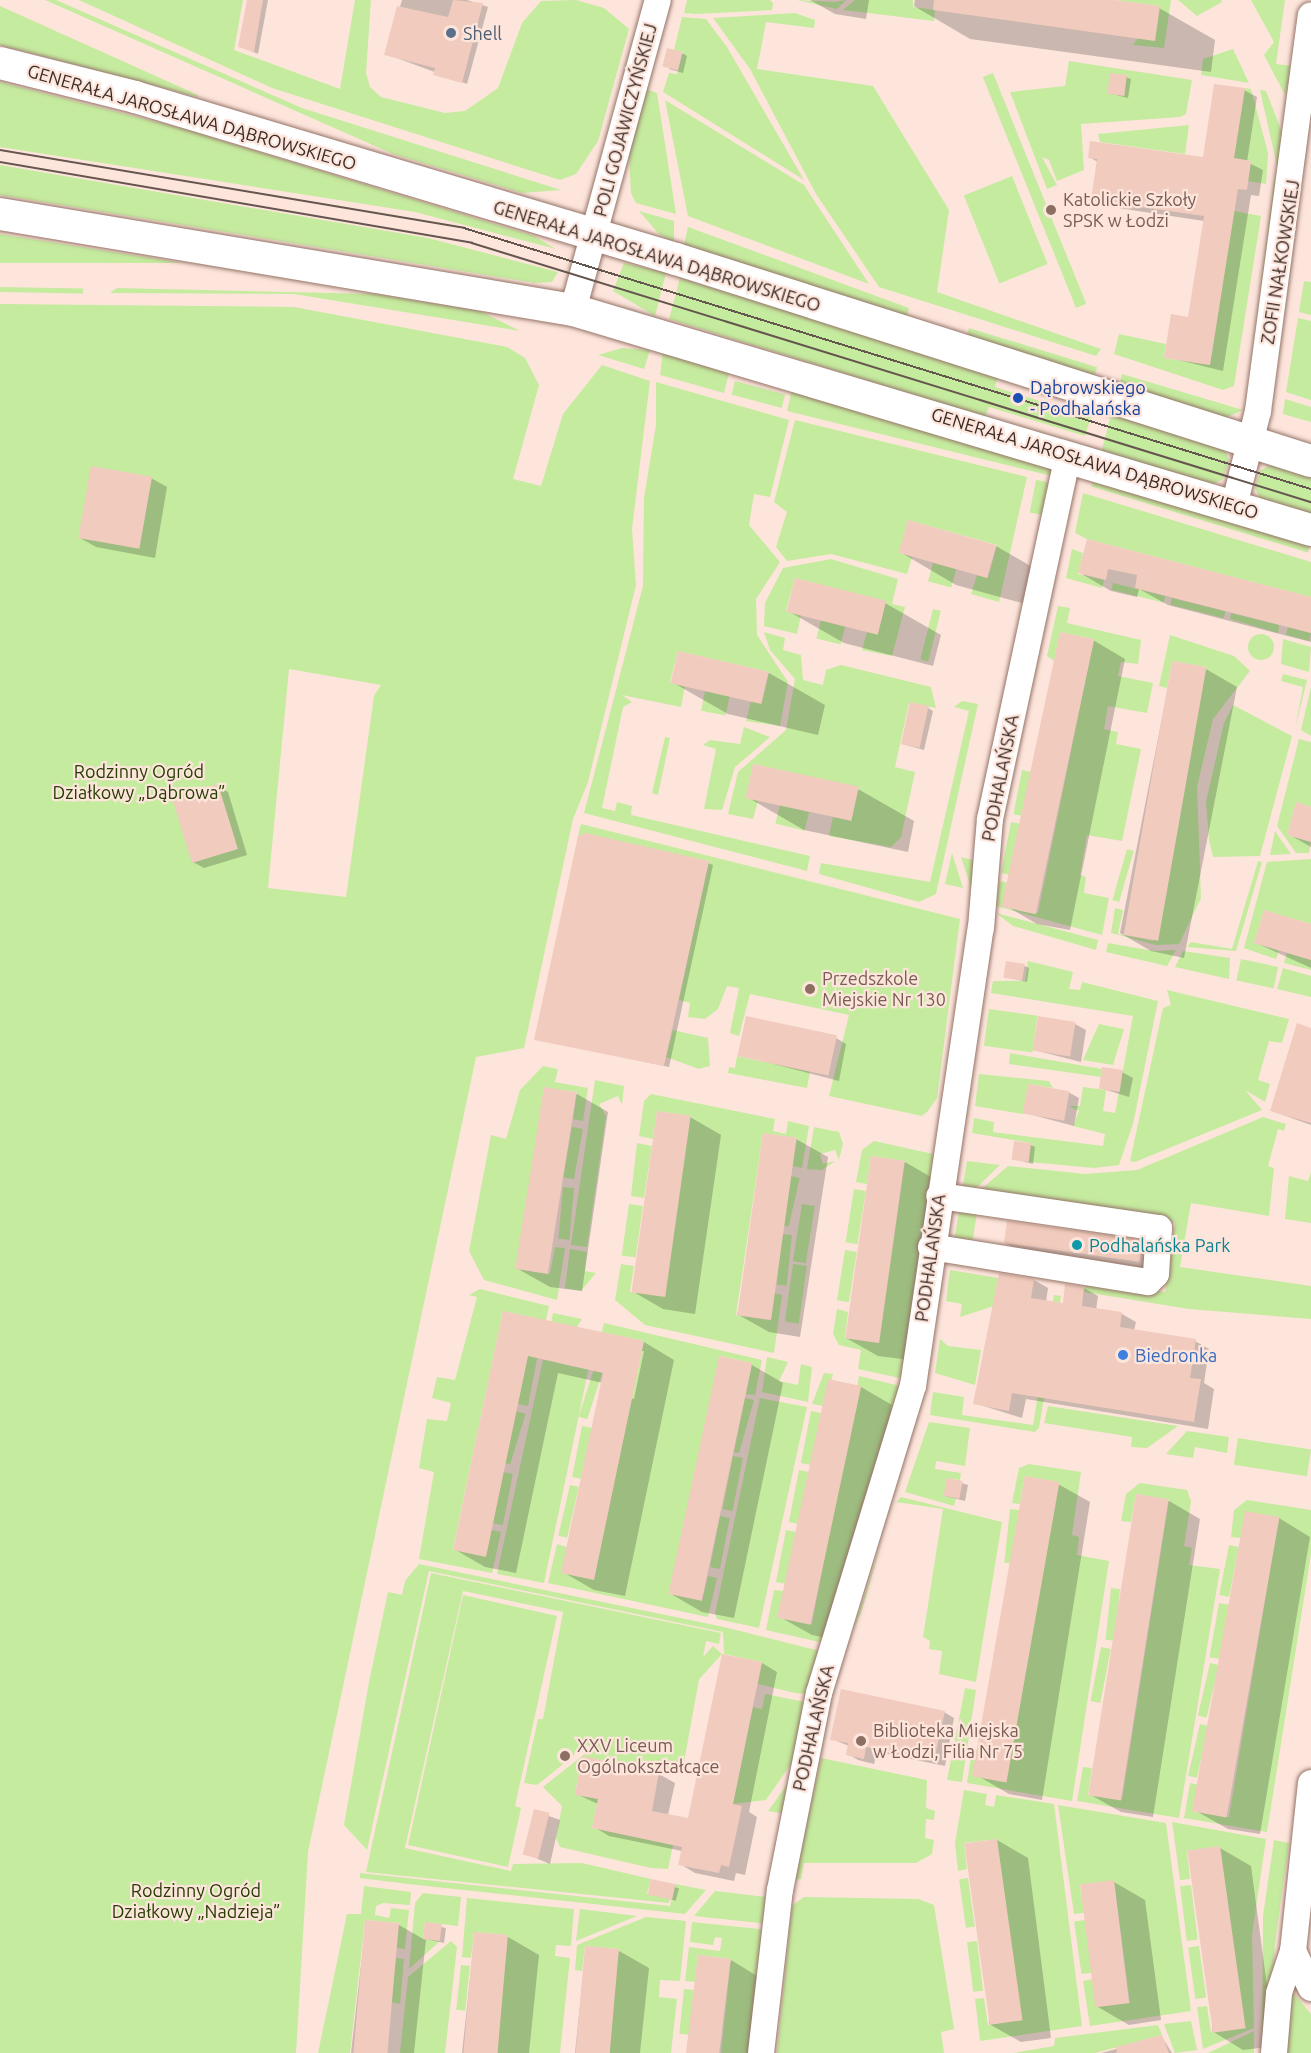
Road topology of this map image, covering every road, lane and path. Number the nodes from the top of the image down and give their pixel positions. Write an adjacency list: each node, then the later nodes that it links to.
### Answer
1 (658, 0): 6 (street, POLI GOJAWICZYŃSKIEJ)
2 (1311, 16): 4 (street, ZOFII NAŁKOWSKIEJ)
3 (0, 63): 6 (main road, GENERAŁA JAROSŁAWA DĄBROWSKIEGO)
4 (1304, 138): 8 (street, ZOFII NAŁKOWSKIEJ)
5 (0, 214): 7 (main road, GENERAŁA JAROSŁAWA DĄBROWSKIEGO)
6 (594, 235): 7 (street, POLI GOJAWICZYŃSKIEJ); 8 (main road, GENERAŁA JAROSŁAWA DĄBROWSKIEGO)
7 (573, 310): 9 (main road, GENERAŁA JAROSŁAWA DĄBROWSKIEGO)
8 (1252, 442): 10 (main road, GENERAŁA JAROSŁAWA DĄBROWSKIEGO); 11 (street, ZOFII NAŁKOWSKIEJ)
9 (1068, 456): 11 (main road, GENERAŁA JAROSŁAWA DĄBROWSKIEGO); 13 (street, PODHALAŃSKA)
10 (1311, 461)
11 (1234, 506): 12 (main road, GENERAŁA JAROSŁAWA DĄBROWSKIEGO)
12 (1311, 530)
13 (939, 1196): 14 (street, PODHALAŃSKA); 14 (street)
14 (931, 1247): 18 (street, PODHALAŃSKA)
15 (1311, 1783): 16 (street)
16 (1293, 1952): 17 (street); 19 (street)
17 (1311, 1988)
18 (761, 2053)
19 (1274, 2053)

